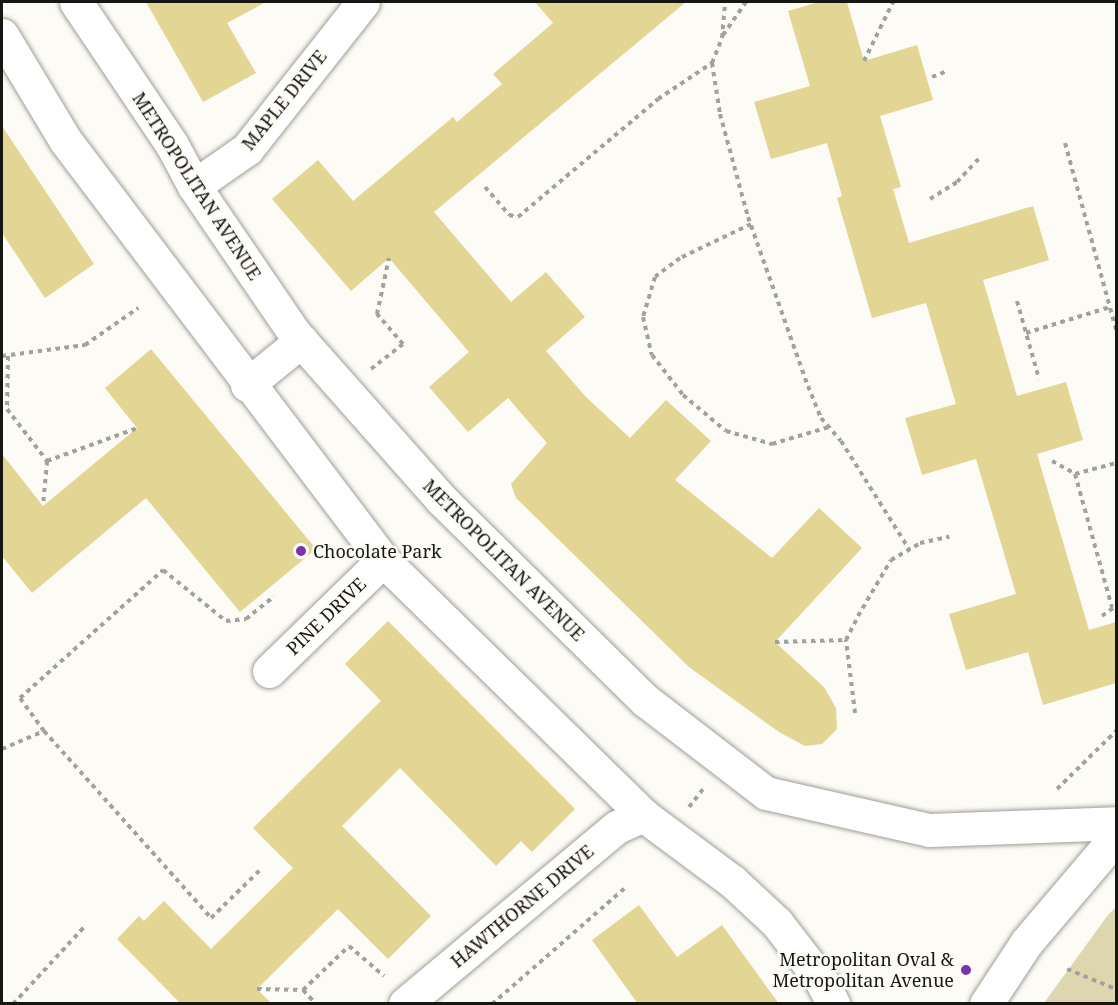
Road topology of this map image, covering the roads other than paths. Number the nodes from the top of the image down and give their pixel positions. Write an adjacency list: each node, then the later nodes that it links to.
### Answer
1 (76, 2): 4 (street, METROPOLITAN AVENUE)
2 (363, 2): 4 (street, MAPLE DRIVE)
3 (2, 35): 6 (street)
4 (194, 186): 5 (street, METROPOLITAN AVENUE)
5 (301, 341): 6 (street); 10 (street, METROPOLITAN AVENUE)
6 (247, 385): 7 (street)
7 (383, 560): 8 (street, PINE DRIVE); 9 (street)
8 (269, 671)
9 (643, 814): 12 (street, HAWTHORNE DRIVE); 13 (street)
10 (1116, 823)
11 (1116, 837): 14 (street)
12 (397, 992)
13 (833, 1004)
14 (986, 1004)

